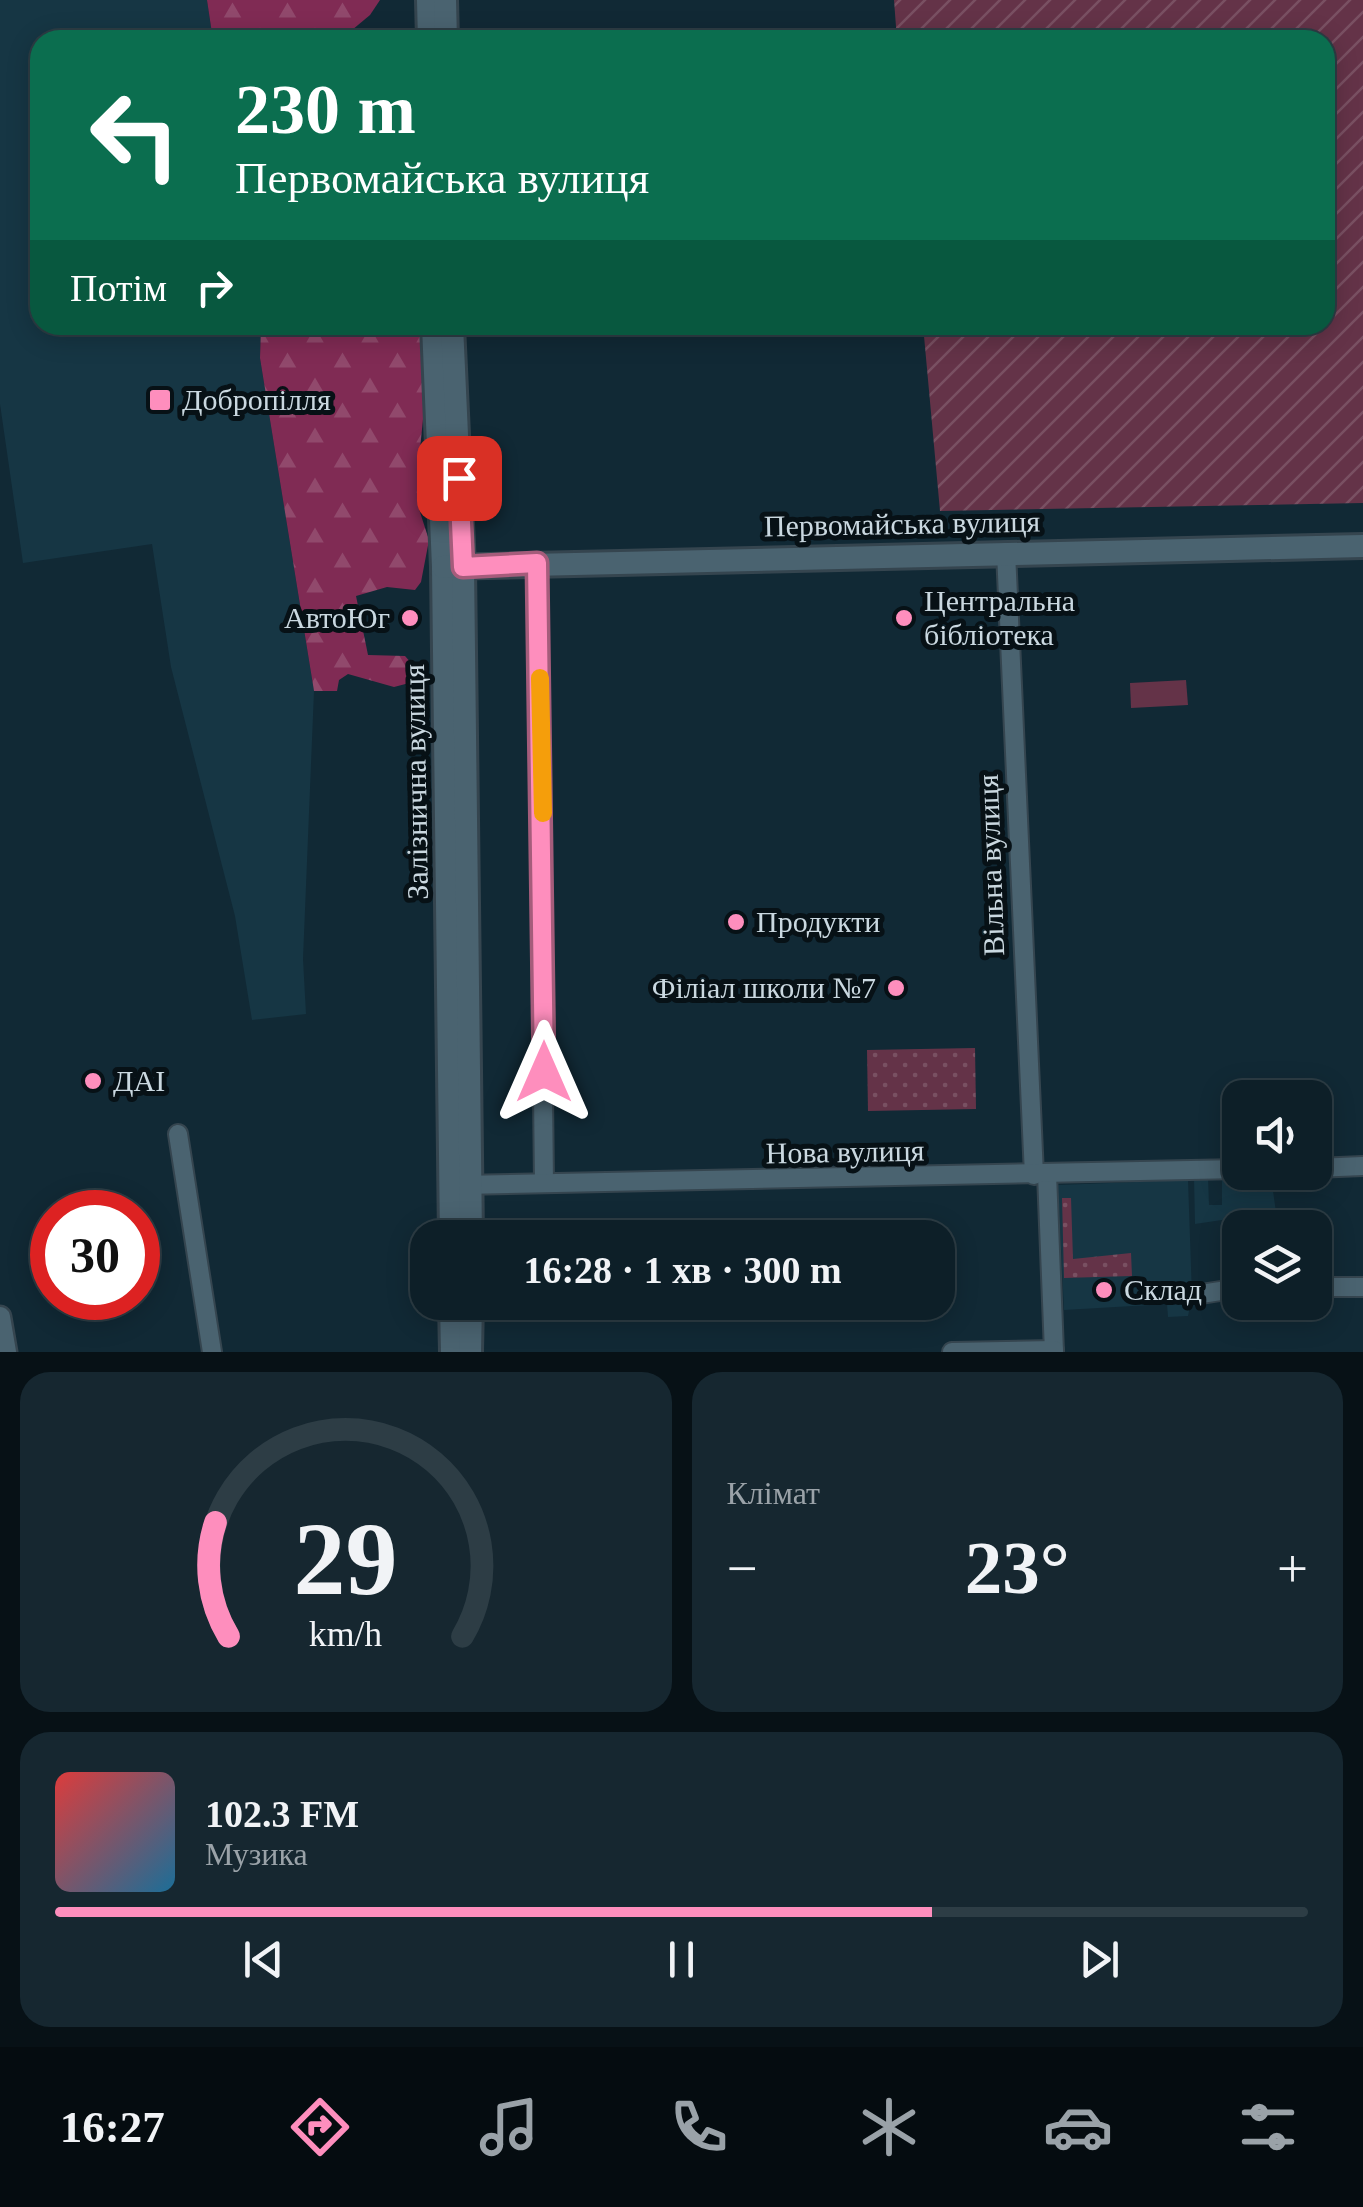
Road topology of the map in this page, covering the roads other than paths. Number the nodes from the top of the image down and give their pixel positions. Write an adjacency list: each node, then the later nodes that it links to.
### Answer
1 (428, 0): 3 (main road)
2 (445, 0): 4 (main road)
3 (429, 30)
4 (446, 30)
5 (434, 335): 10 (main road, Залізнична вулиця)
6 (452, 335): 10 (main road, Залізнична вулиця)
7 (1363, 546): 8 (main road, Первомайська вулиця)
8 (1006, 552): 9 (main road, Первомайська вулиця); 15 (street, Вільна вулиця)
9 (537, 563): 10 (main road, Первомайська вулиця); 16 (street)
10 (453, 567): 17 (main road, Залізнична вулиця)
11 (178, 1134): 29 (street)
12 (1363, 1166): 13 (street)
13 (1332, 1167)
14 (1222, 1170): 15 (street, Нова вулиця)
15 (1041, 1175): 16 (street, Нова вулиця); 27 (street, Вільна вулиця)
16 (544, 1183): 17 (street, Нова вулиця)
17 (461, 1185): 18 (main road, Залізнична вулиця); 19 (main road, Залізнична вулиця)
18 (454, 1220)
19 (468, 1220)
20 (1332, 1287): 21 (street)
21 (1363, 1287)
22 (1222, 1291): 23 (street)
23 (1201, 1294)
24 (0, 1317): 28 (street)
25 (451, 1320): 30 (main road)
26 (470, 1320): 31 (main road)
27 (1054, 1351): 32 (street)
28 (6, 1352)
29 (212, 1352)
30 (452, 1352)
31 (470, 1352)
32 (952, 1352)

